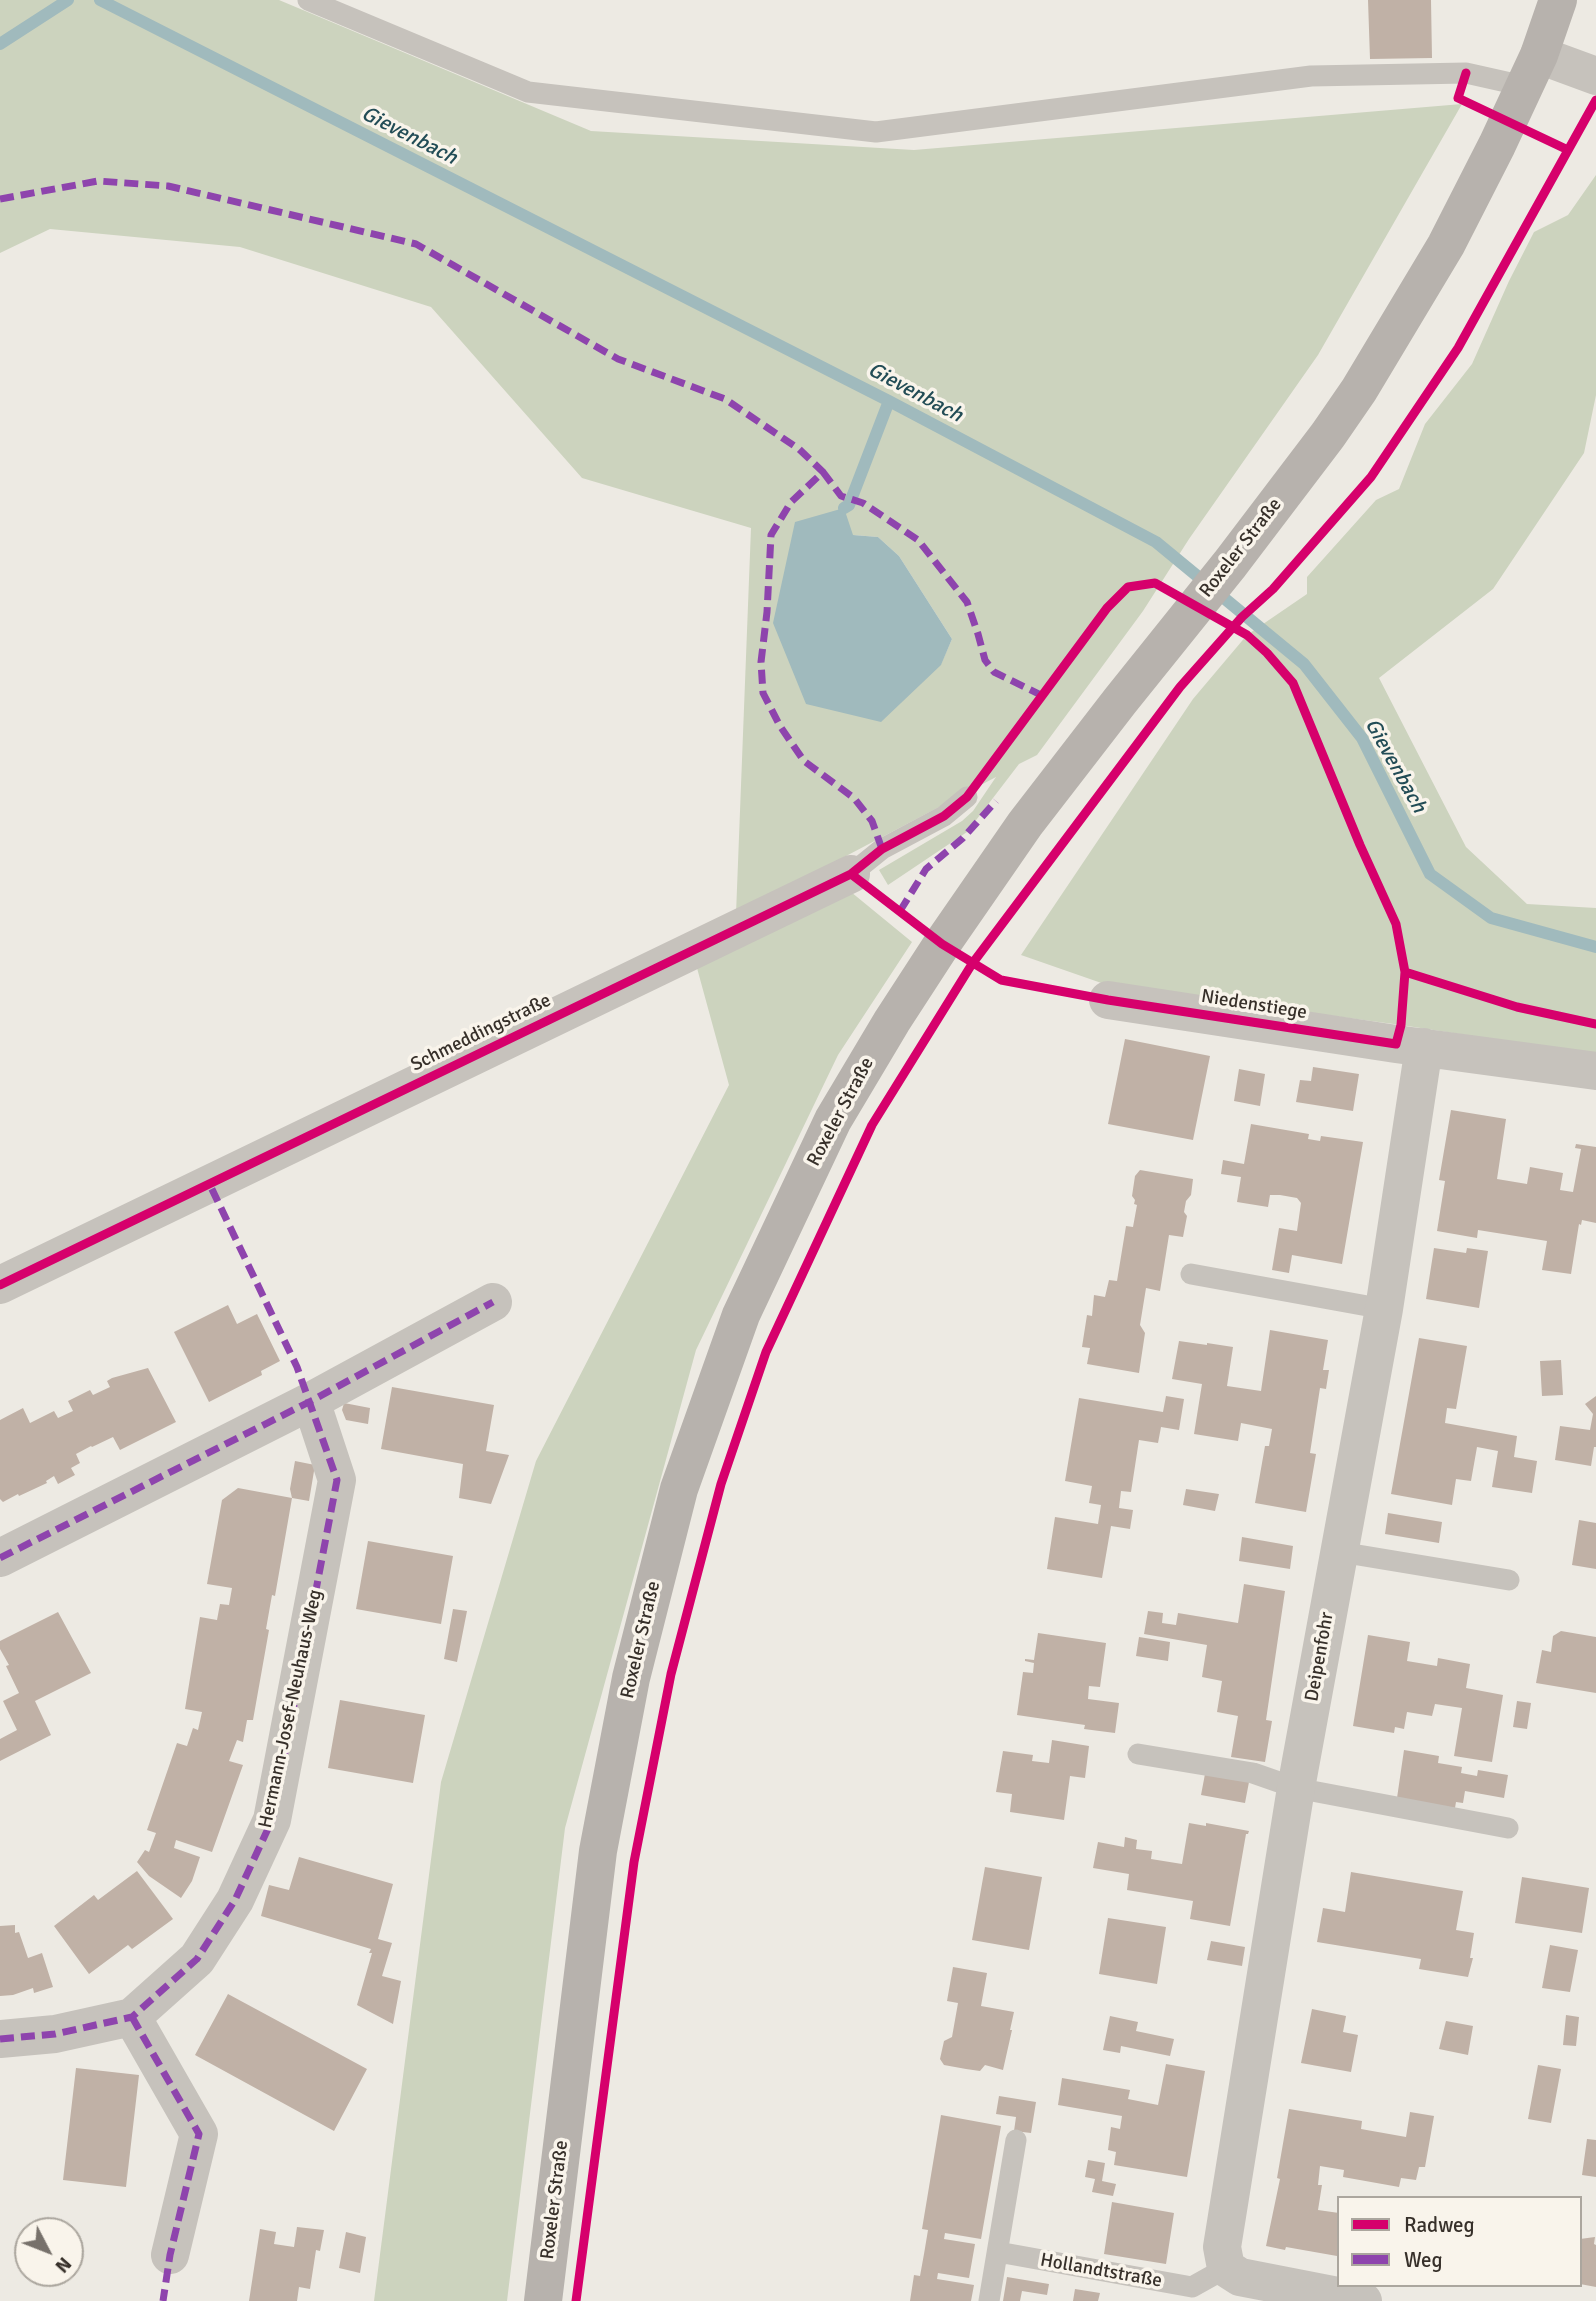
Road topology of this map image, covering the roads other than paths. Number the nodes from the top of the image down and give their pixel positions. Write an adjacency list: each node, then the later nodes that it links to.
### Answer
1 (308, 0): 3 (lane)
2 (1558, 0): 3 (main road, Roxeler Straße)
3 (1532, 71): 4 (street); 27 (main road, Roxeler Straße)
4 (1596, 76)
5 (967, 797): 6 (lane, Schmeddingstraße)
6 (851, 874): 11 (street, Schmeddingstraße)
7 (1108, 1000): 8 (street, Niedenstiege)
8 (1424, 1047): 9 (street, Niedenstiege); 13 (street, Deipenfohr)
9 (1596, 1072)
10 (1191, 1274): 13 (lane)
11 (0, 1285)
12 (493, 1302): 14 (street)
13 (1384, 1309): 15 (street, Deipenfohr)
14 (311, 1401): 16 (street); 21 (street, Hermann-Josef-Neuhaus-Weg)
15 (1340, 1552): 17 (lane); 19 (street, Deipenfohr)
16 (0, 1558)
17 (1509, 1580)
18 (1139, 1754): 19 (lane)
19 (1296, 1788): 20 (lane); 26 (street, Deipenfohr)
20 (1508, 1828)
21 (132, 2017): 22 (street, Hermann-Josef-Neuhaus-Weg); 25 (street)
22 (0, 2039)
23 (1016, 2140): 24 (lane)
24 (998, 2252): 26 (lane, Hollandtstraße); 28 (lane)
25 (170, 2255)
26 (1226, 2267): 29 (street)
27 (542, 2301)
28 (989, 2301)
29 (1363, 2301)

